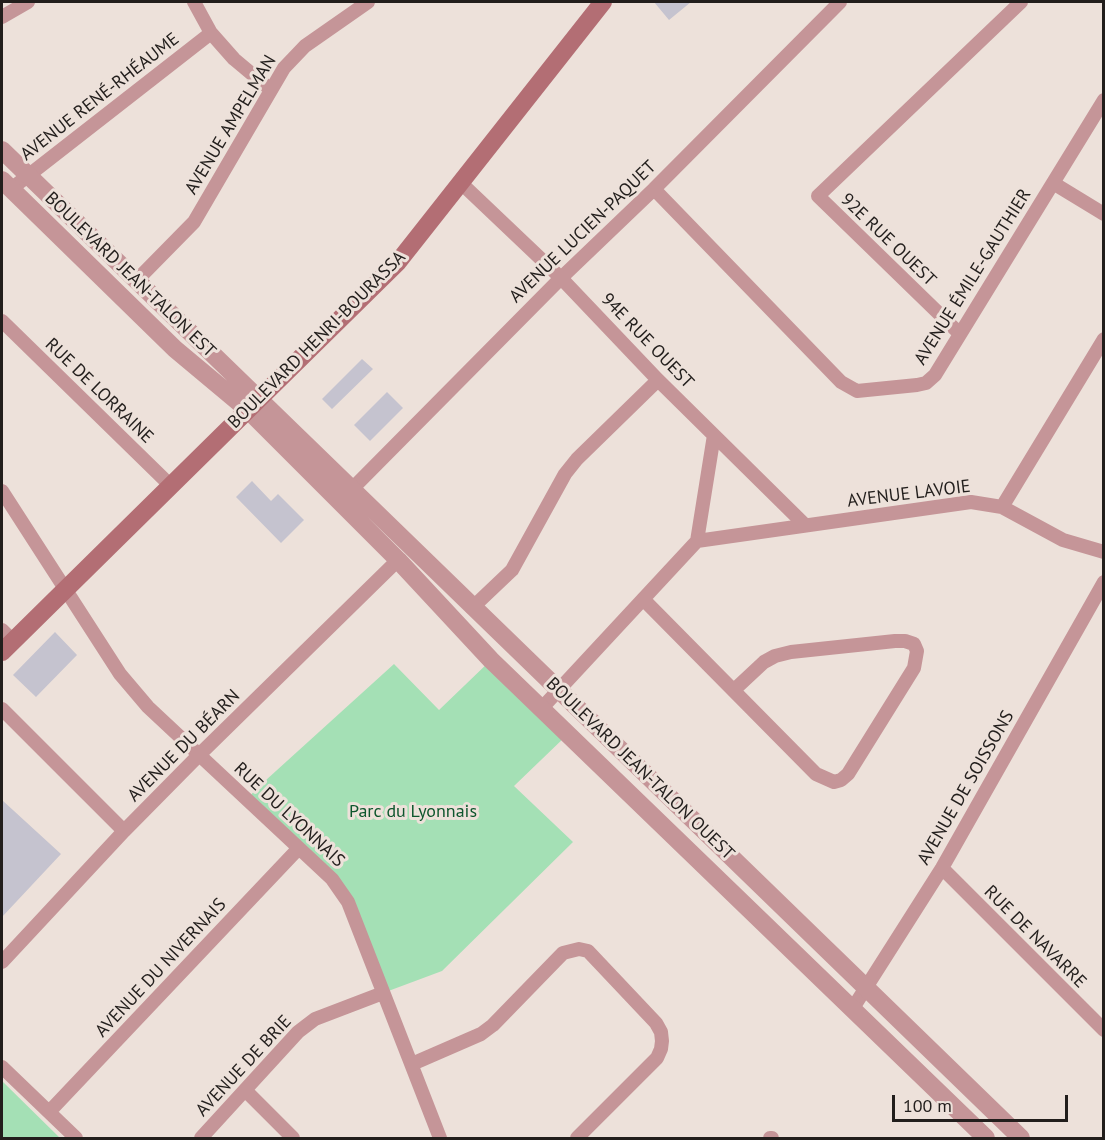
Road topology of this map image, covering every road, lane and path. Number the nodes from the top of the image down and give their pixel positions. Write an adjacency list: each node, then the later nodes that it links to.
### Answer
1 (28, 2): 7 (street)
2 (194, 2): 8 (street)
3 (368, 2): 9 (street, AVENUE AMPELMAN)
4 (603, 2): 13 (main road, BOULEVARD HENRI-BOURASSA)
5 (840, 2): 16 (street, AVENUE LUCIEN-PAQUET)
6 (1021, 2): 21 (street, 92E RUE OUEST)
7 (2, 17)
8 (211, 33): 9 (street); 12 (street, AVENUE RENÉ-RHÉAUME)
9 (271, 90): 19 (street, AVENUE AMPELMAN)
10 (1104, 100): 14 (street, AVENUE ÉMILE-GAUTHIER)
11 (2, 150): 12 (street, BOULEVARD JEAN-TALON EST)
12 (27, 175): 15 (street, AVENUE RENÉ-RHÉAUME); 19 (street, BOULEVARD JEAN-TALON EST)
13 (461, 183): 18 (street, 94E RUE OUEST); 24 (main road, BOULEVARD HENRI-BOURASSA)
14 (1053, 183): 17 (street); 21 (street, AVENUE ÉMILE-GAUTHIER)
15 (6, 184): 24 (street, BOULEVARD JEAN-TALON EST)
16 (654, 189): 18 (street, AVENUE LUCIEN-PAQUET); 21 (street, AVENUE ÉMILE-GAUTHIER)
17 (1104, 214)
18 (561, 278): 23 (street, 94E RUE OUEST); 28 (street, AVENUE LUCIEN-PAQUET)
19 (137, 280): 24 (street, BOULEVARD JEAN-TALON EST)
20 (2, 321): 26 (street, RUE DE LORRAINE)
21 (960, 334)
22 (1104, 339): 29 (street)
23 (658, 380): 25 (street, 94E RUE OUEST); 37 (street)
24 (253, 405): 26 (main road, BOULEVARD HENRI-BOURASSA); 28 (street, BOULEVARD JEAN-TALON OUEST); 33 (street, BOULEVARD JEAN-TALON OUEST)
25 (714, 435): 30 (street, 94E RUE OUEST); 31 (street)
26 (171, 486): 35 (main road, BOULEVARD HENRI-BOURASSA)
27 (2, 490): 35 (street, RUE DU LYONNAIS)
28 (351, 490): 37 (street, BOULEVARD JEAN-TALON OUEST)
29 (1002, 507): 30 (street, AVENUE LAVOIE); 32 (street)
30 (805, 525): 31 (street, AVENUE LAVOIE)
31 (697, 541): 36 (street)
32 (1104, 552)
33 (398, 560): 42 (street, BOULEVARD JEAN-TALON OUEST); 43 (street, AVENUE DU BÉARN)
34 (1104, 582): 46 (street, AVENUE DE SOISSONS)
35 (66, 589): 38 (main road, BOULEVARD HENRI-BOURASSA); 43 (street, RUE DU LYONNAIS)
36 (643, 599): 39 (street); 40 (street)
37 (472, 608): 39 (street, BOULEVARD JEAN-TALON OUEST)
38 (5, 641)
39 (558, 690): 42 (street); 48 (street, BOULEVARD JEAN-TALON OUEST)
40 (734, 690): 40 (street)
41 (2, 709): 44 (street)
42 (540, 709): 50 (street, BOULEVARD JEAN-TALON OUEST)
43 (200, 754): 44 (street, AVENUE DU BÉARN); 45 (street, RUE DU LYONNAIS)
44 (124, 831): 47 (street, AVENUE DU BÉARN)
45 (298, 849): 49 (street, RUE DU LYONNAIS); 55 (street, AVENUE DU NIVERNAIS)
46 (942, 868): 48 (street, AVENUE DE SOISSONS); 51 (street, RUE DE NAVARRE)
47 (2, 962)
48 (865, 987): 50 (street, AVENUE DE SOISSONS); 62 (street, BOULEVARD JEAN-TALON OUEST)
49 (383, 993): 52 (street, RUE DU LYONNAIS); 54 (street, AVENUE DE BRIE)
50 (853, 1008): 61 (street, BOULEVARD JEAN-TALON OUEST)
51 (1104, 1030)
52 (412, 1064): 59 (street, RUE DU LYONNAIS); 60 (street)
53 (2, 1067): 55 (street)
54 (244, 1090): 57 (street, AVENUE DE BRIE); 58 (street)
55 (49, 1113): 56 (street)
56 (76, 1138)
57 (201, 1138)
58 (293, 1138)
59 (440, 1138)
60 (577, 1138)
61 (986, 1138)
62 (1021, 1138)

